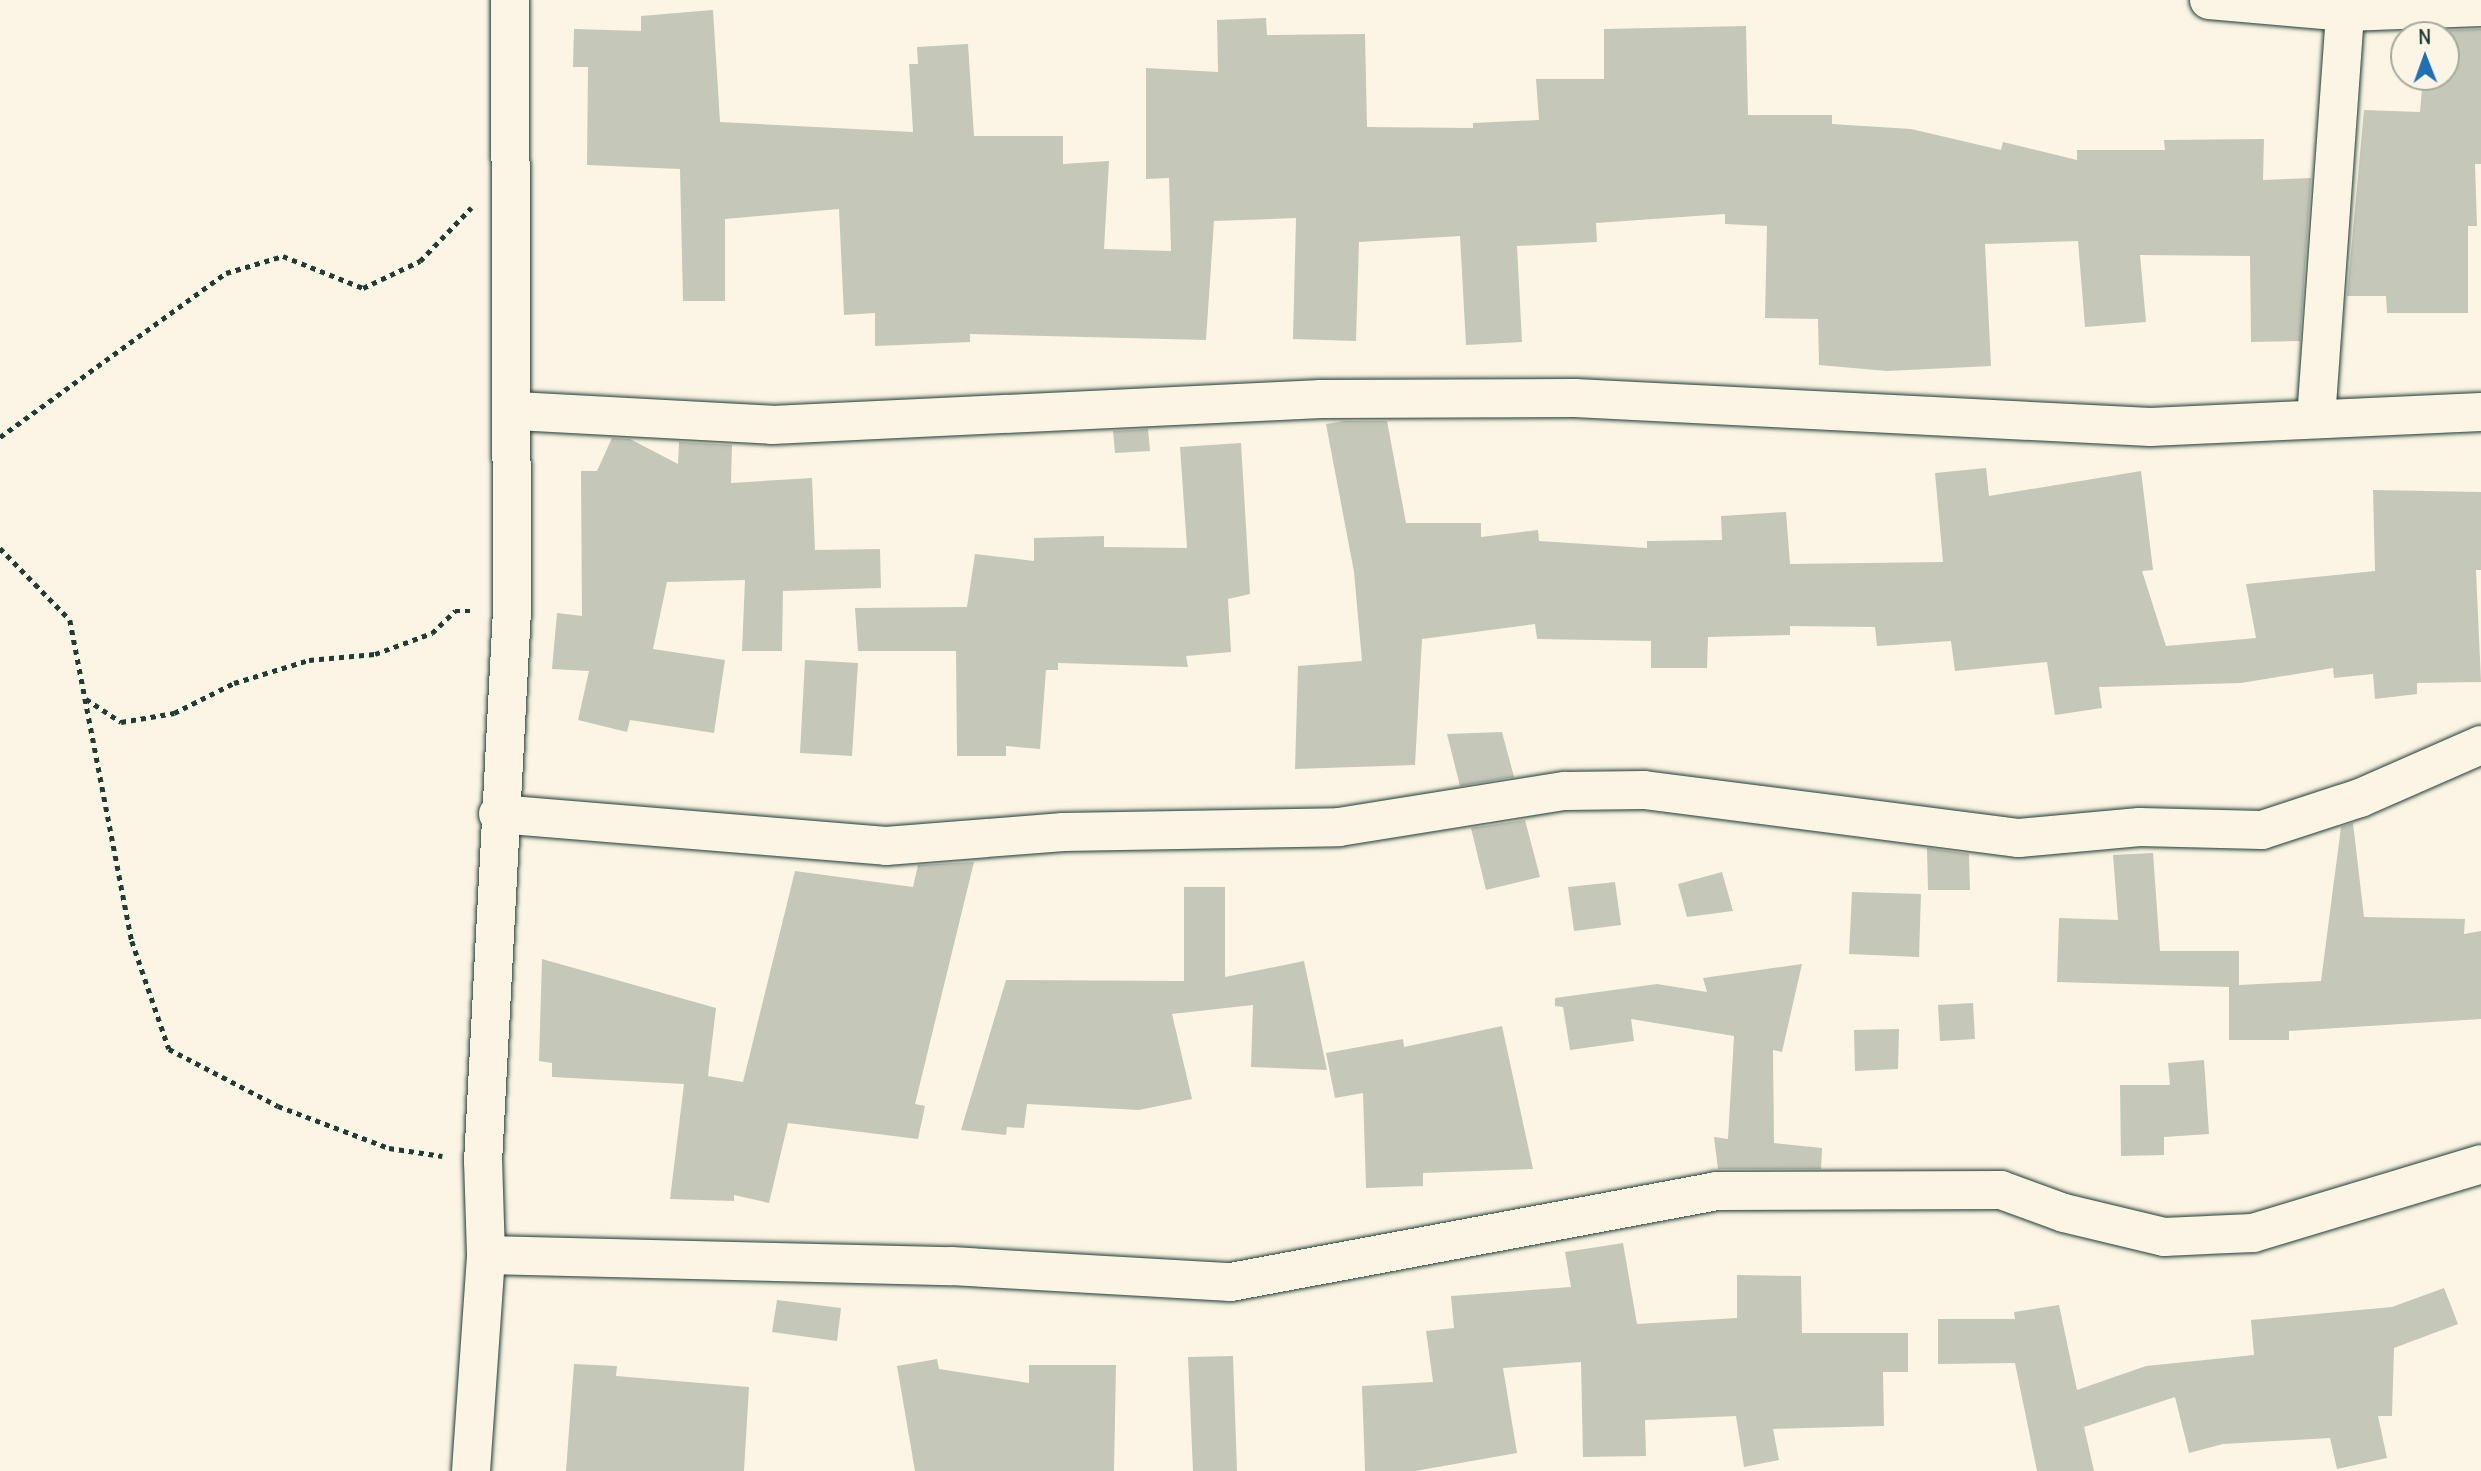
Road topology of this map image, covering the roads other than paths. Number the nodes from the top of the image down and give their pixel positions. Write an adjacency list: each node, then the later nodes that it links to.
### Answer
1 (510, 0): 5 (street)
2 (2209, 0): 3 (street)
3 (2346, 6): 4 (street); 7 (street)
4 (2481, 7)
5 (516, 411): 7 (street); 9 (street)
6 (2481, 412): 7 (street)
7 (2316, 419)
8 (2481, 745): 9 (street)
9 (498, 814): 11 (street)
10 (2481, 1164): 11 (street)
11 (486, 1255): 12 (street)
12 (471, 1471)

